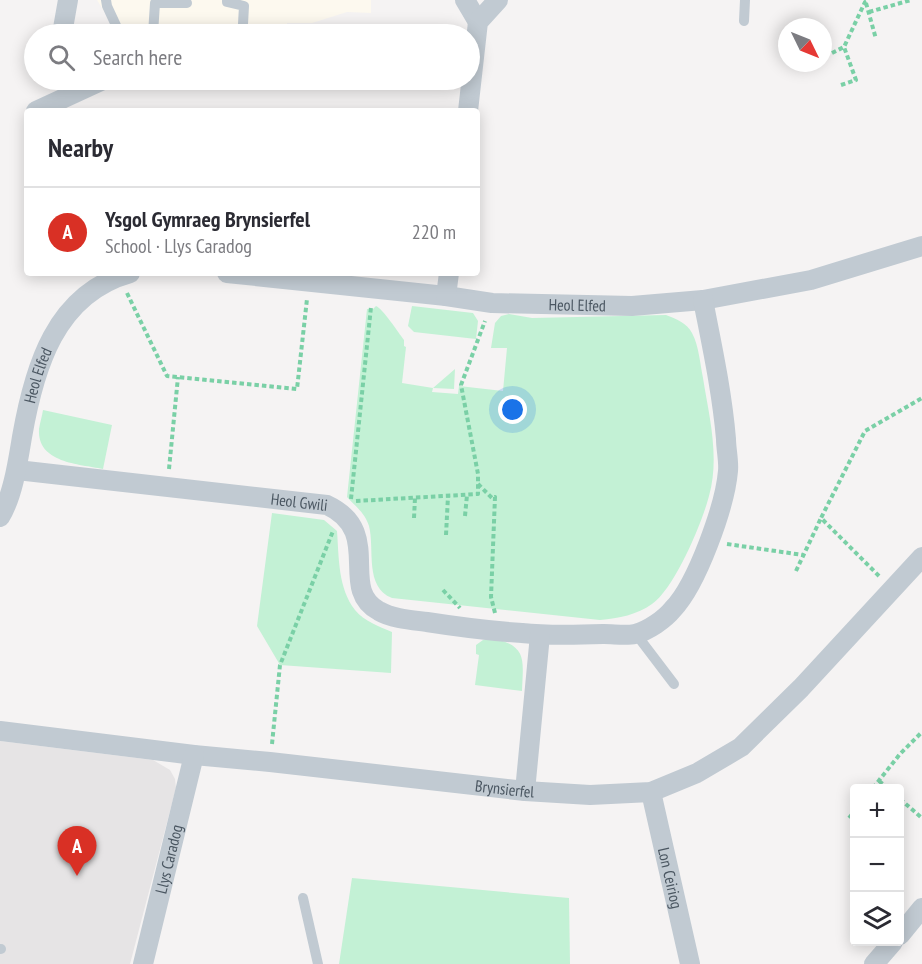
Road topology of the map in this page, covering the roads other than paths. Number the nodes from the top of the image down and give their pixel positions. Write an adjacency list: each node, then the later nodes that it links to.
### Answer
1 (68, 0): 10 (street)
2 (106, 0): 11 (lane)
3 (227, 0): 13 (lane)
4 (465, 0): 9 (street)
5 (498, 0): 9 (street)
6 (746, 0): 8 (lane)
7 (187, 3): 12 (lane)
8 (744, 21)
9 (478, 22)
10 (64, 24)
11 (115, 24)
12 (154, 24)
13 (243, 24)
14 (63, 90): 16 (street)
15 (470, 90): 17 (street)
16 (40, 108)
17 (468, 108)
18 (922, 246): 23 (street, Heol Elfed)
19 (122, 276): 24 (street, Heol Elfed)
20 (258, 276): 22 (street, Heol Elfed)
21 (449, 276): 22 (street)
22 (446, 296): 23 (street, Heol Elfed)
23 (703, 300): 27 (street, Heol Gwili)
24 (16, 470): 25 (street, Heol Elfed); 28 (street, Heol Gwili)
25 (0, 517)
26 (922, 557): 33 (street, Brynsierfel)
27 (636, 634): 28 (street, Heol Gwili); 29 (lane)
28 (540, 635): 32 (street)
29 (674, 684)
30 (0, 731): 31 (street, Brynsierfel)
31 (194, 755): 32 (street, Brynsierfel); 38 (street, Llys Caradog)
32 (525, 791): 33 (street, Brynsierfel)
33 (651, 792): 40 (street, Lon Ceiriog)
34 (303, 898): 39 (lane)
35 (922, 908): 36 (street)
36 (904, 929)
37 (890, 946): 41 (street)
38 (143, 964)
39 (318, 964)
40 (690, 964)
41 (874, 964)

